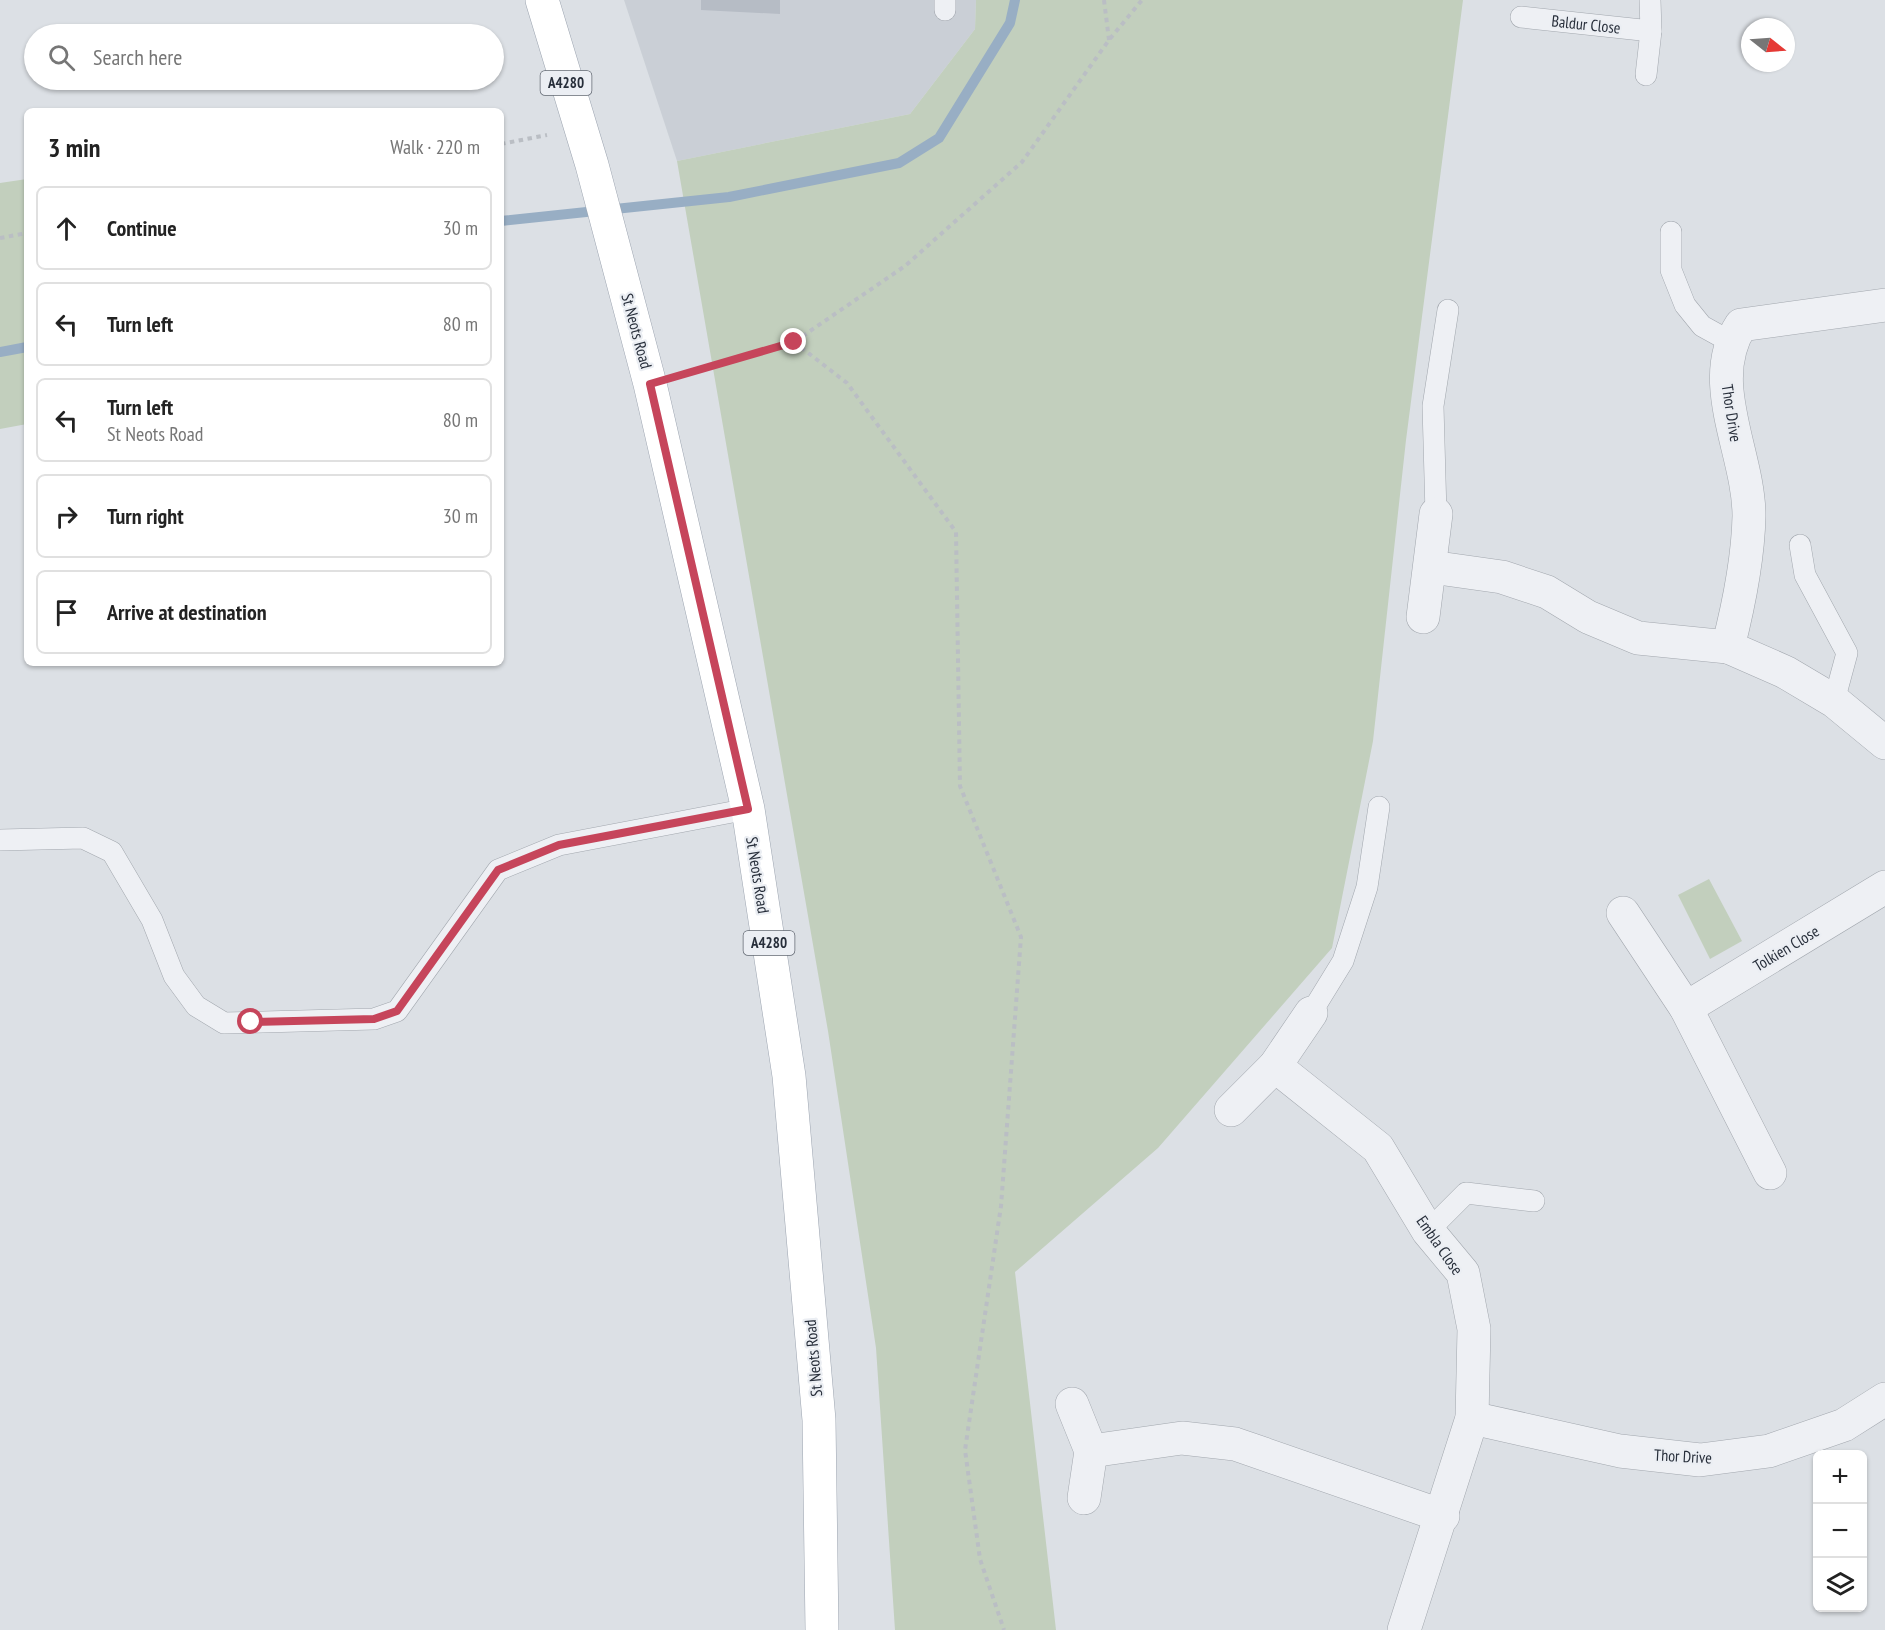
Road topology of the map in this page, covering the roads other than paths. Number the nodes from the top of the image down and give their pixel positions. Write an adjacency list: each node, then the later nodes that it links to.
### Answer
1 (542, 0): 18 (main road, St Neots Road / A4280)
2 (1650, 0): 4 (lane)
3 (1521, 17): 4 (lane, Baldur Close)
4 (1651, 31): 5 (lane)
5 (1646, 75)
6 (1671, 232): 9 (lane)
7 (1885, 305): 9 (street)
8 (1448, 310): 10 (lane)
9 (1731, 342): 14 (street, Thor Drive)
10 (1436, 513): 12 (street)
11 (1800, 545): 15 (lane)
12 (1431, 567): 13 (street); 14 (street)
13 (1423, 617)
14 (1728, 647): 15 (street)
15 (1834, 701): 16 (street)
16 (1885, 743)
17 (1379, 807): 23 (lane)
18 (748, 809): 19 (lane); 35 (main road, St Neots Road / A4280)
19 (0, 840)
20 (1885, 887): 22 (street, Tolkien Close)
21 (1623, 913): 22 (street)
22 (1686, 1008): 26 (street)
23 (1311, 1013): 24 (street)
24 (1275, 1066): 25 (street); 28 (street, Embla Close)
25 (1231, 1110)
26 (1770, 1173)
27 (1534, 1201): 28 (lane)
28 (1428, 1232): 31 (street, Embla Close)
29 (1885, 1399): 31 (street, Thor Drive)
30 (1072, 1404): 32 (street)
31 (1472, 1418): 34 (street, Embla Close)
32 (1091, 1451): 33 (street); 34 (street)
33 (1084, 1498)
34 (1443, 1516): 36 (street, Embla Close)
35 (822, 1630)
36 (1404, 1630)

